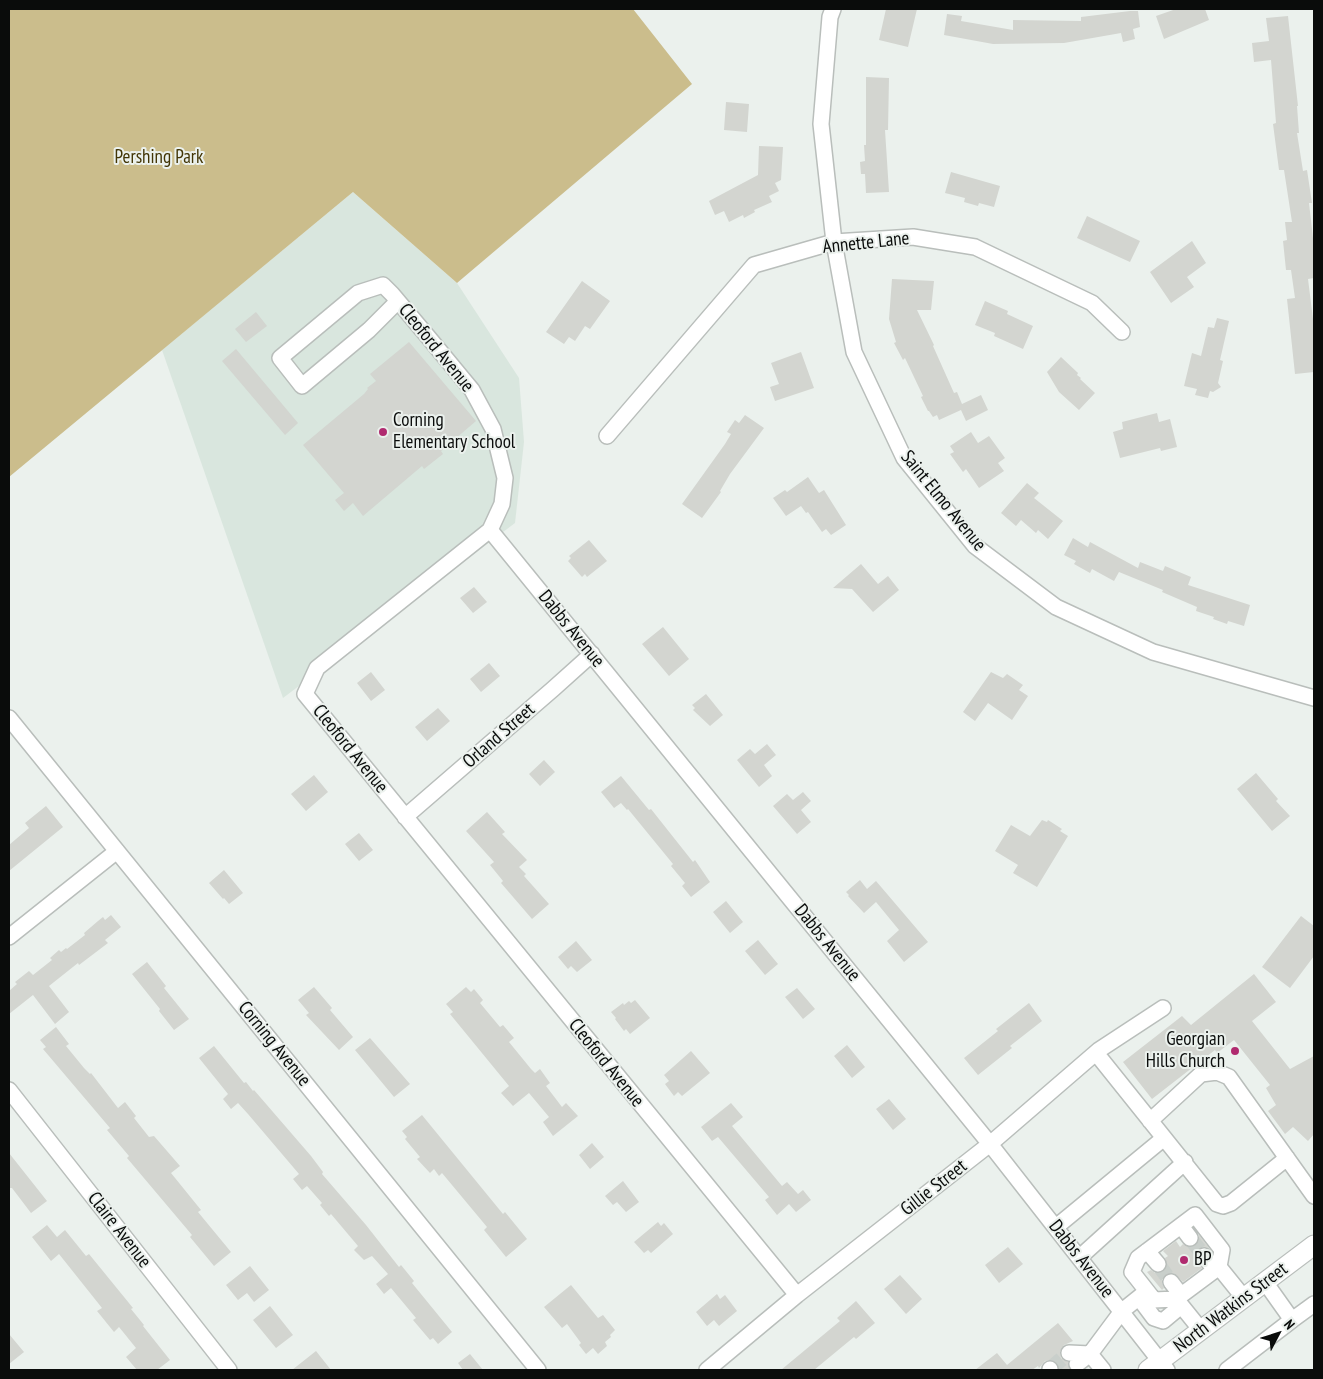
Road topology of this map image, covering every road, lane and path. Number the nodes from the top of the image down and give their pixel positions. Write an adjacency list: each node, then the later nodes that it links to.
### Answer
1 (833, 9): 2 (street, Saint Elmo Avenue)
2 (834, 242): 4 (street, Annette Lane); 5 (street, Annette Lane); 8 (street, Saint Elmo Avenue)
3 (398, 301): 3 (street, Cleoford Avenue); 6 (street, Cleoford Avenue)
4 (1122, 332)
5 (607, 436)
6 (490, 530): 7 (street, Dabbs Avenue); 10 (street, Cleoford Avenue)
7 (592, 654): 10 (street, Orland Street); 18 (street, Dabbs Avenue)
8 (1314, 698)
9 (9, 718): 11 (street, Corning Avenue)
10 (405, 817): 34 (street, Cleoford Avenue)
11 (117, 851): 12 (street); 45 (street, Corning Avenue)
12 (9, 937)
13 (1163, 1008): 14 (street, Gillie Street)
14 (1096, 1053): 16 (street); 18 (street, Gillie Street)
15 (9, 1090): 44 (street, Claire Avenue)
16 (1150, 1121): 17 (street); 19 (street)
17 (1164, 1138): 20 (street); 23 (street)
18 (990, 1144): 23 (street, Dabbs Avenue); 34 (street, Gillie Street)
19 (1287, 1158): 20 (street); 21 (street)
20 (1184, 1162): 28 (street)
21 (1314, 1196)
22 (1181, 1226): 24 (street); 26 (street); 30 (street)
23 (1056, 1227): 28 (street, Dabbs Avenue)
24 (1190, 1238)
25 (1314, 1245): 32 (main road, North Watkins Street)
26 (1147, 1251): 29 (street); 33 (street)
27 (1204, 1256): 30 (street)
28 (1080, 1258): 38 (street, Dabbs Avenue)
29 (1158, 1264)
30 (1217, 1268): 35 (street); 36 (street)
31 (1172, 1282): 36 (street)
32 (1265, 1282): 35 (main road, North Watkins Street); 39 (street)
33 (1143, 1295): 36 (street); 36 (street); 38 (street)
34 (797, 1296): 46 (street, Gillie Street)
35 (1244, 1298): 40 (main road, North Watkins Street)
36 (1180, 1300): 40 (street)
37 (1314, 1304): 39 (street)
38 (1122, 1311): 41 (street); 43 (street, Dabbs Avenue)
39 (1292, 1320): 48 (street)
40 (1201, 1330): 43 (main road, North Watkins Street)
41 (1090, 1354): 42 (street); 47 (street)
42 (1078, 1362)
43 (1159, 1367)
44 (229, 1370)
45 (538, 1370)
46 (707, 1370)
47 (1103, 1370)
48 (1227, 1370)

